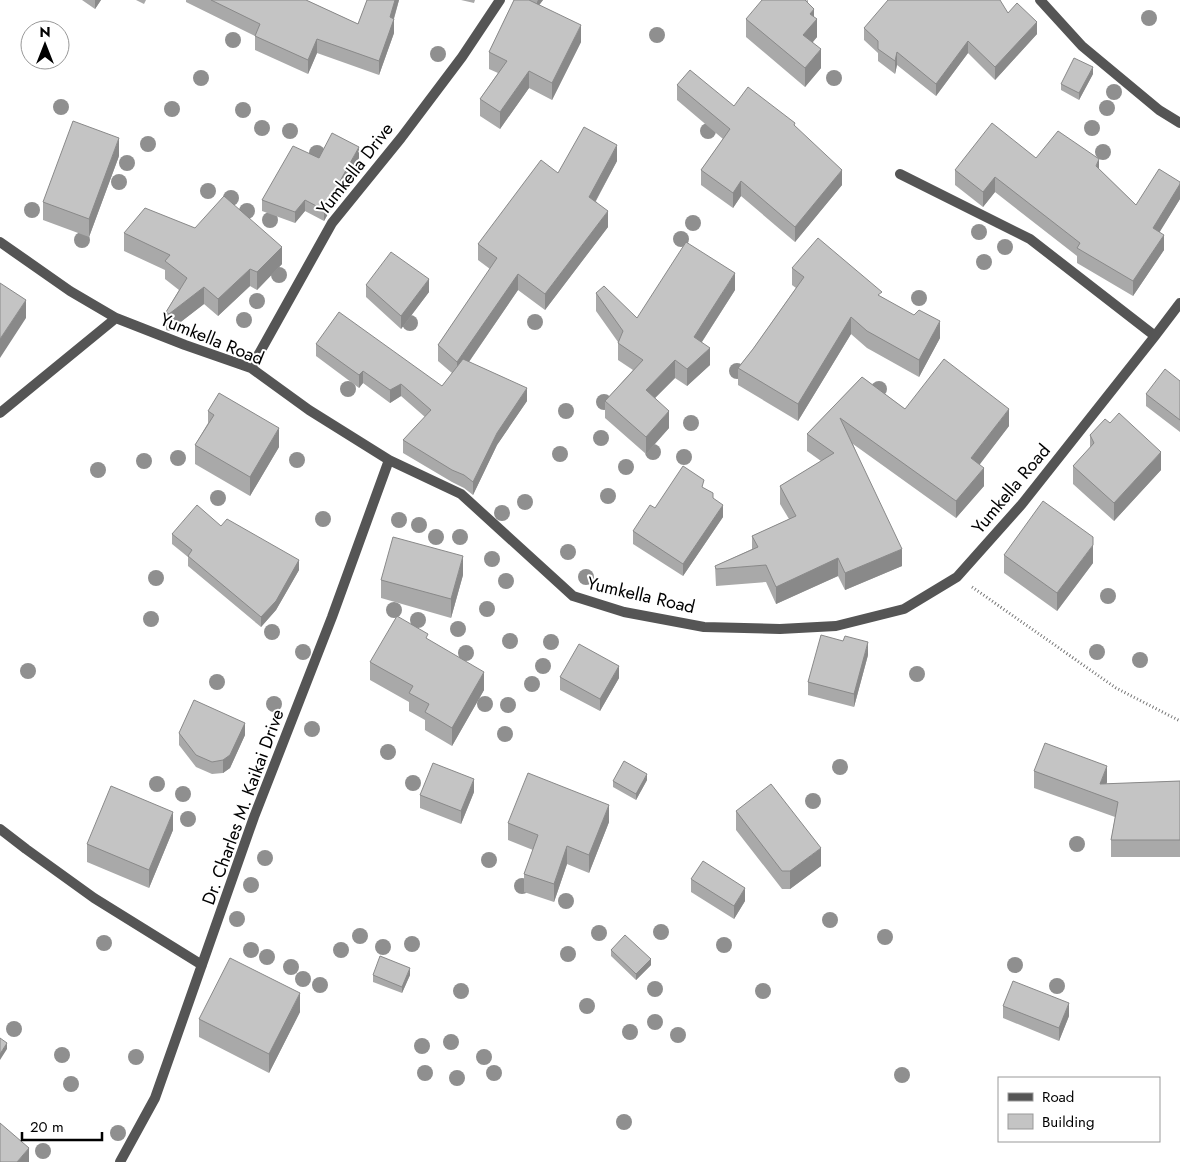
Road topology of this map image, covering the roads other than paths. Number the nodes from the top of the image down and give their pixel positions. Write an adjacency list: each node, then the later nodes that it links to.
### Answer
1 (500, 0): 9 (street, Yumkella Drive)
2 (1040, 0): 3 (street)
3 (1180, 123)
4 (900, 174): 8 (street)
5 (0, 242): 7 (street, Yumkella Road)
6 (1180, 303): 8 (street, Yumkella Road)
7 (116, 318): 9 (street, Yumkella Road); 10 (street)
8 (1155, 336): 11 (street, Yumkella Road)
9 (251, 368): 11 (street, Yumkella Road)
10 (0, 413)
11 (389, 460): 13 (street, Dr. Charles M. Kaikai Drive)
12 (0, 829): 13 (street)
13 (202, 965): 14 (street, Dr. Charles M. Kaikai Drive)
14 (120, 1162)

